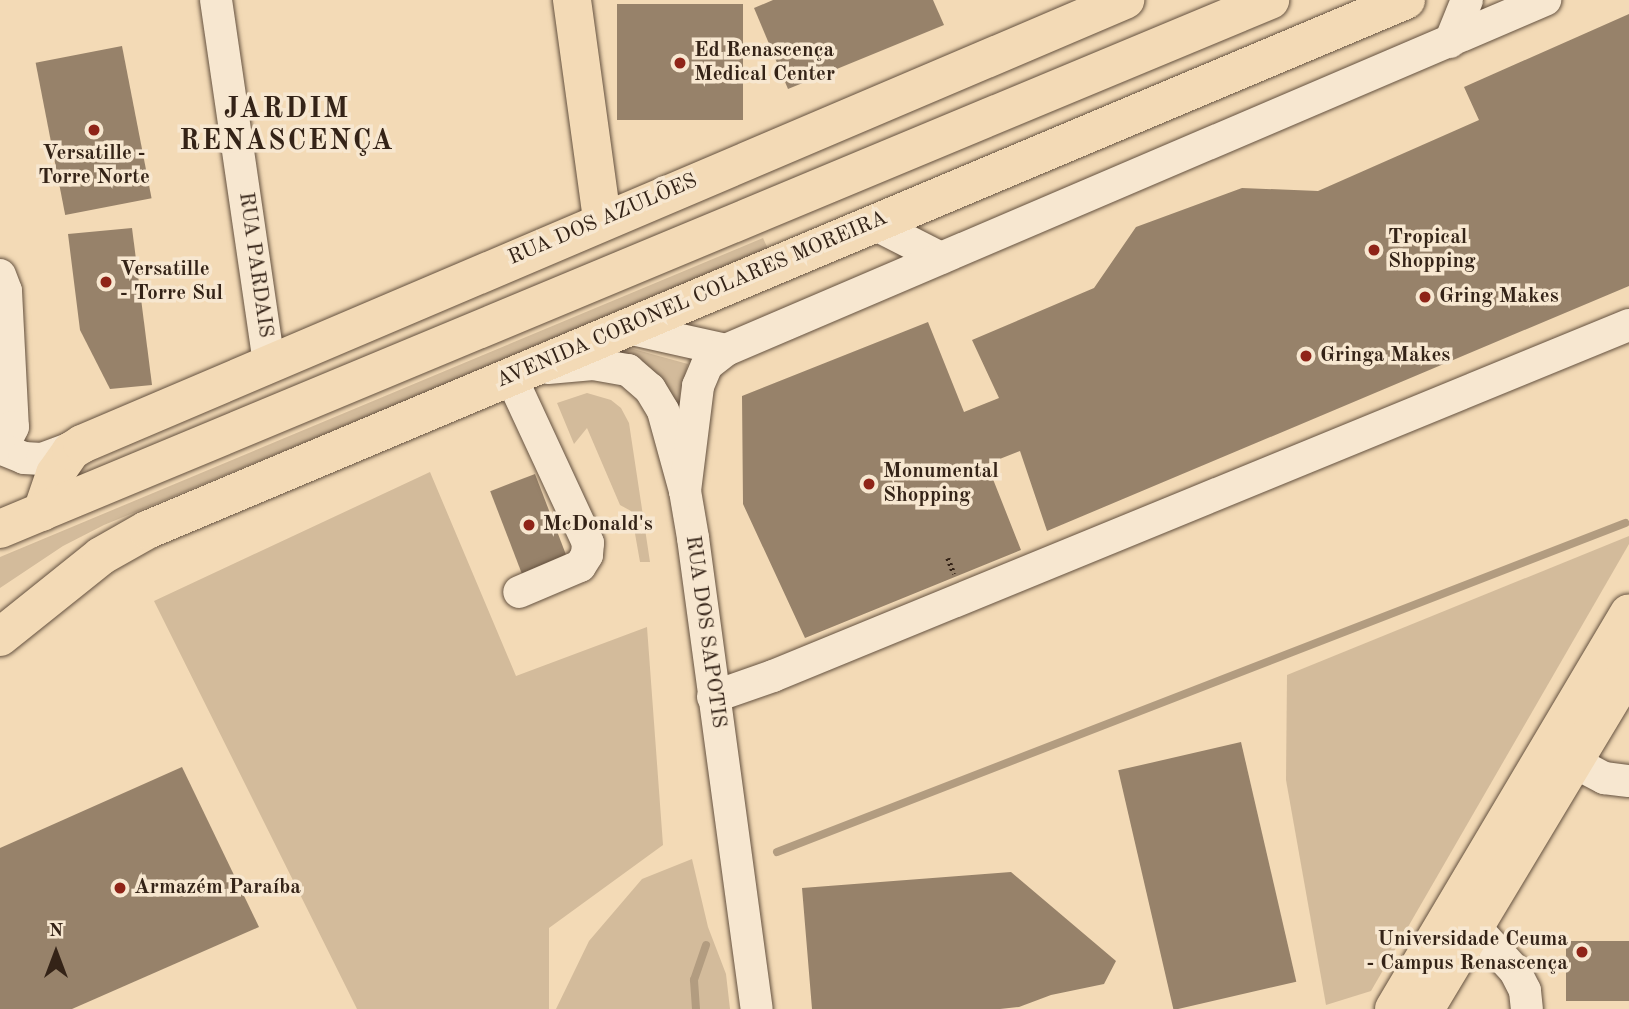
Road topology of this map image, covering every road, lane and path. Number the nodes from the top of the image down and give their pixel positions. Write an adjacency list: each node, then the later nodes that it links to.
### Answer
1 (216, 0): 17 (street, RUA PARDAIS)
2 (572, 0): 10 (main road)
3 (1269, 0): 15 (main road)
4 (1406, 0): 9 (main road, AVENIDA CORONEL COLARES MOREIRA)
5 (1466, 0): 8 (street)
6 (1545, 0): 8 (street)
7 (1100, 1): 10 (main road, RUA DOS AZULÕES)
8 (1450, 42): 11 (street)
9 (874, 224): 11 (street); 14 (main road, AVENIDA CORONEL COLARES MOREIRA)
10 (586, 227): 15 (main road); 17 (main road, RUA DOS AZULÕES)
11 (941, 258): 16 (street)
12 (0, 275): 20 (street)
13 (1629, 325): 28 (street)
14 (627, 328): 16 (street); 18 (main road, AVENIDA CORONEL COLARES MOREIRA)
15 (445, 344): 22 (main road)
16 (726, 350): 21 (street)
17 (269, 363): 19 (main road, RUA DOS AZULÕES)
18 (520, 373): 21 (street, RUA DOS SAPOTIS); 24 (street); 26 (main road, AVENIDA CORONEL COLARES MOREIRA)
19 (82, 444): 20 (street, RUA DOS AZULÕES); 22 (main road, RUA DOS AZULÕES)
20 (1, 450)
21 (685, 491): 28 (street, RUA DOS SAPOTIS)
22 (42, 512): 23 (main road)
23 (0, 529)
24 (519, 592)
25 (1629, 614): 29 (main road)
26 (0, 637)
27 (1629, 668): 29 (main road)
28 (713, 697): 32 (street, RUA DOS SAPOTIS)
29 (1561, 756): 30 (street); 31 (main road); 33 (main road)
30 (1629, 781)
31 (1475, 927): 34 (main road); 35 (street)
32 (757, 1009)
33 (1394, 1009)
34 (1425, 1009)
35 (1527, 1009)

